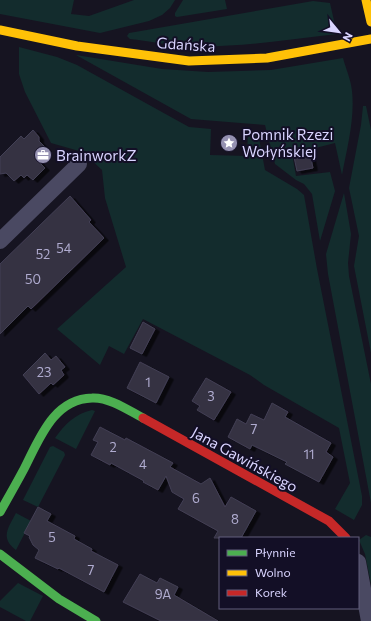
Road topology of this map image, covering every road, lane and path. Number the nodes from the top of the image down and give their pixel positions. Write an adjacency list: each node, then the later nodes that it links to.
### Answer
1 (366, 0): 2 (main road)
2 (371, 22)
3 (0, 30): 4 (main road, Gdańska)
4 (371, 39)
5 (79, 164): 6 (street)
6 (0, 241)
7 (0, 512): 8 (main road, Jana Gawińskiego)
8 (345, 537)
9 (0, 554): 11 (main road)
10 (359, 567): 12 (street)
11 (96, 621)
12 (369, 621)

